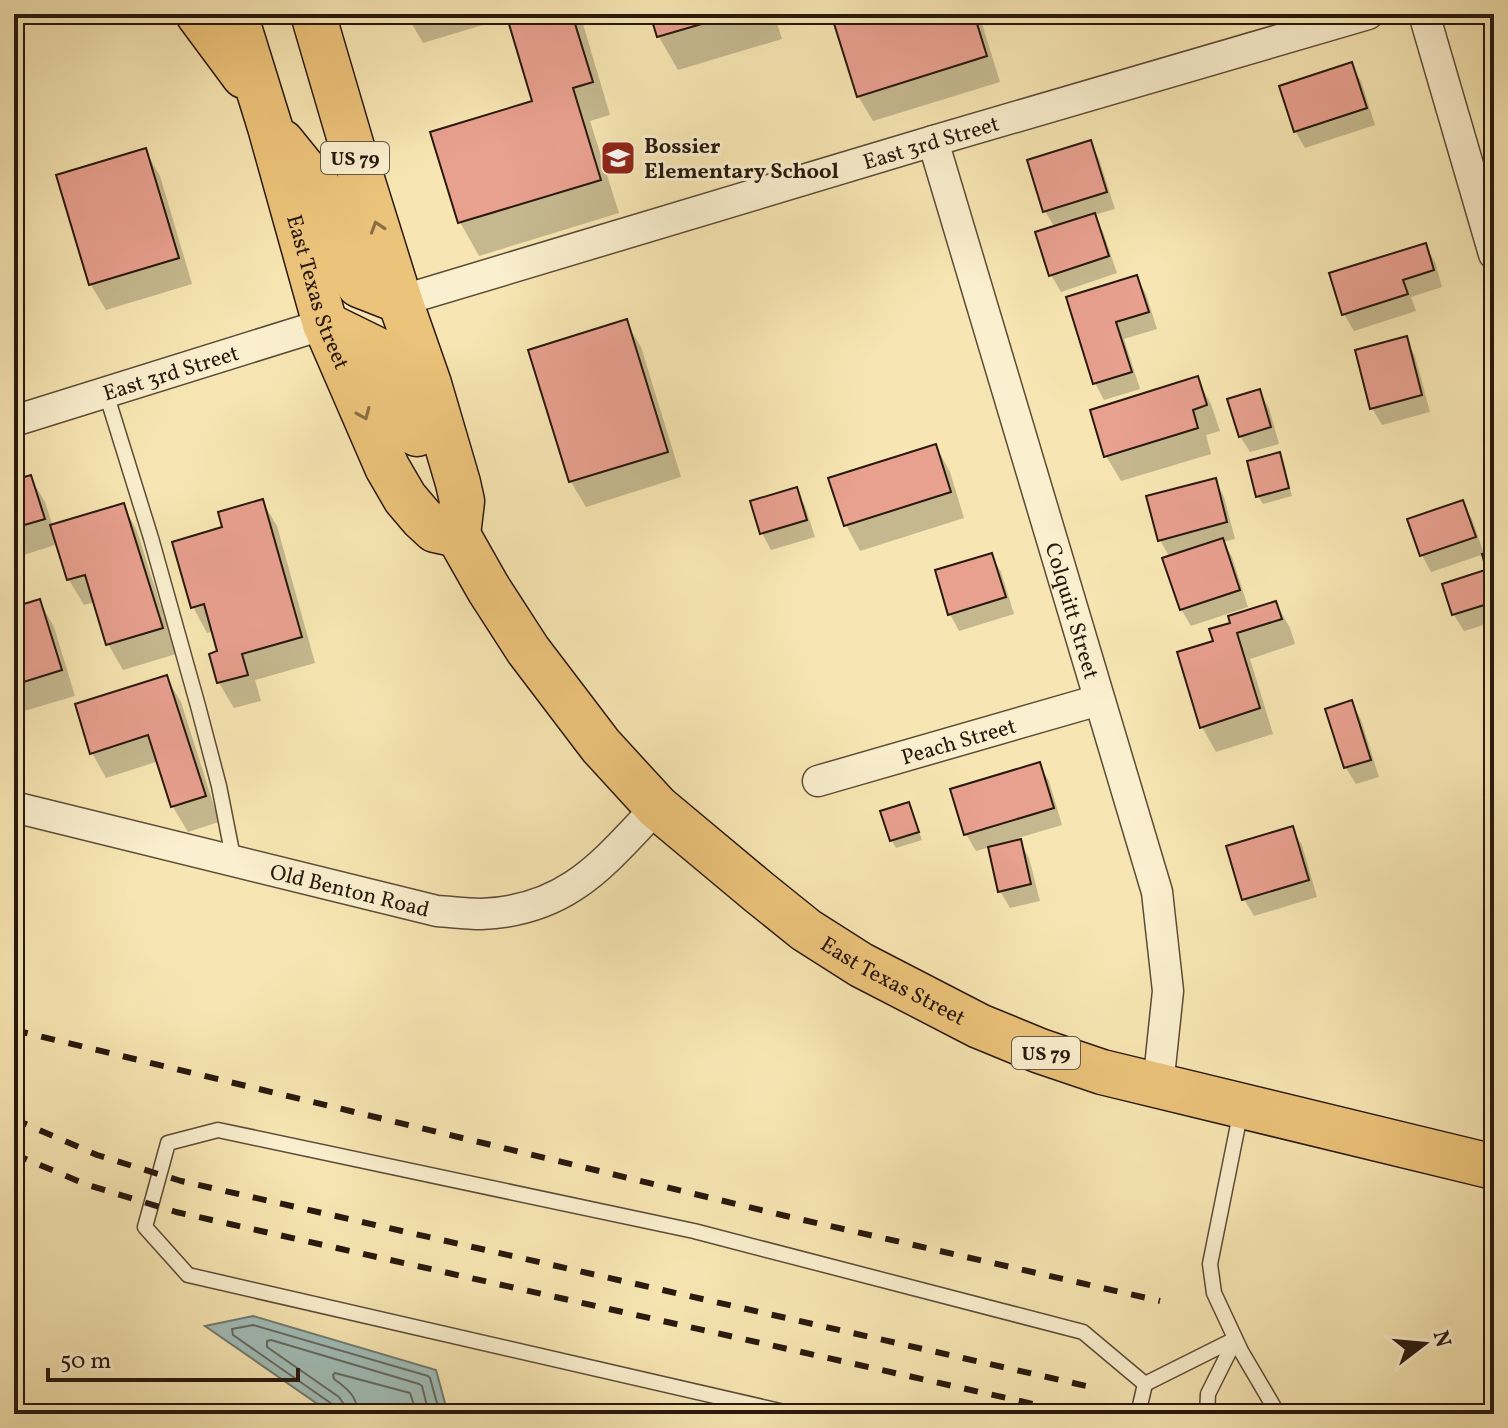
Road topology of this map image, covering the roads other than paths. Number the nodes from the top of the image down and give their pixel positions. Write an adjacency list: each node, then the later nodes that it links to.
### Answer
1 (198, 14): 7 (main road)
2 (235, 14): 7 (main road, East Texas Street)
3 (313, 14): 10 (main road, US 79, one-way to 3)
4 (1368, 14): 6 (street, East 3rd Street)
5 (1424, 14): 9 (street)
6 (1338, 18): 8 (street, East 3rd Street)
7 (266, 113): 10 (main road); 11 (main road, East Texas Street)
8 (933, 141): 10 (street, East 3rd Street); 16 (street, Colquitt Street)
9 (1494, 254)
10 (400, 301): 14 (main road, US 79)
11 (325, 324): 12 (street, East 3rd Street); 14 (main road); 15 (main road, East Texas Street, one-way to 15)
12 (106, 393): 13 (street, East 3rd Street); 20 (lane)
13 (14, 421)
14 (451, 459): 15 (main road, US 79)
15 (458, 535): 19 (main road, East Texas Street / US 79)
16 (1099, 700): 17 (street, Peach Street); 21 (street, Colquitt Street)
17 (818, 781)
18 (14, 807): 20 (street, Old Benton Road)
19 (657, 807): 20 (street, Old Benton Road); 21 (main road, East Texas Street / US 79)
20 (234, 862)
21 (1158, 1086): 22 (main road, East Texas Street / US 79)
22 (1242, 1106): 23 (main road, East Texas Street / US 79); 24 (lane)
23 (1494, 1167)
24 (1235, 1339): 25 (lane); 29 (lane); 30 (lane)
25 (1145, 1384): 26 (lane); 28 (lane)
26 (779, 1412): 27 (lane)
27 (793, 1414)
28 (1138, 1414)
29 (1207, 1414)
30 (1278, 1414)

